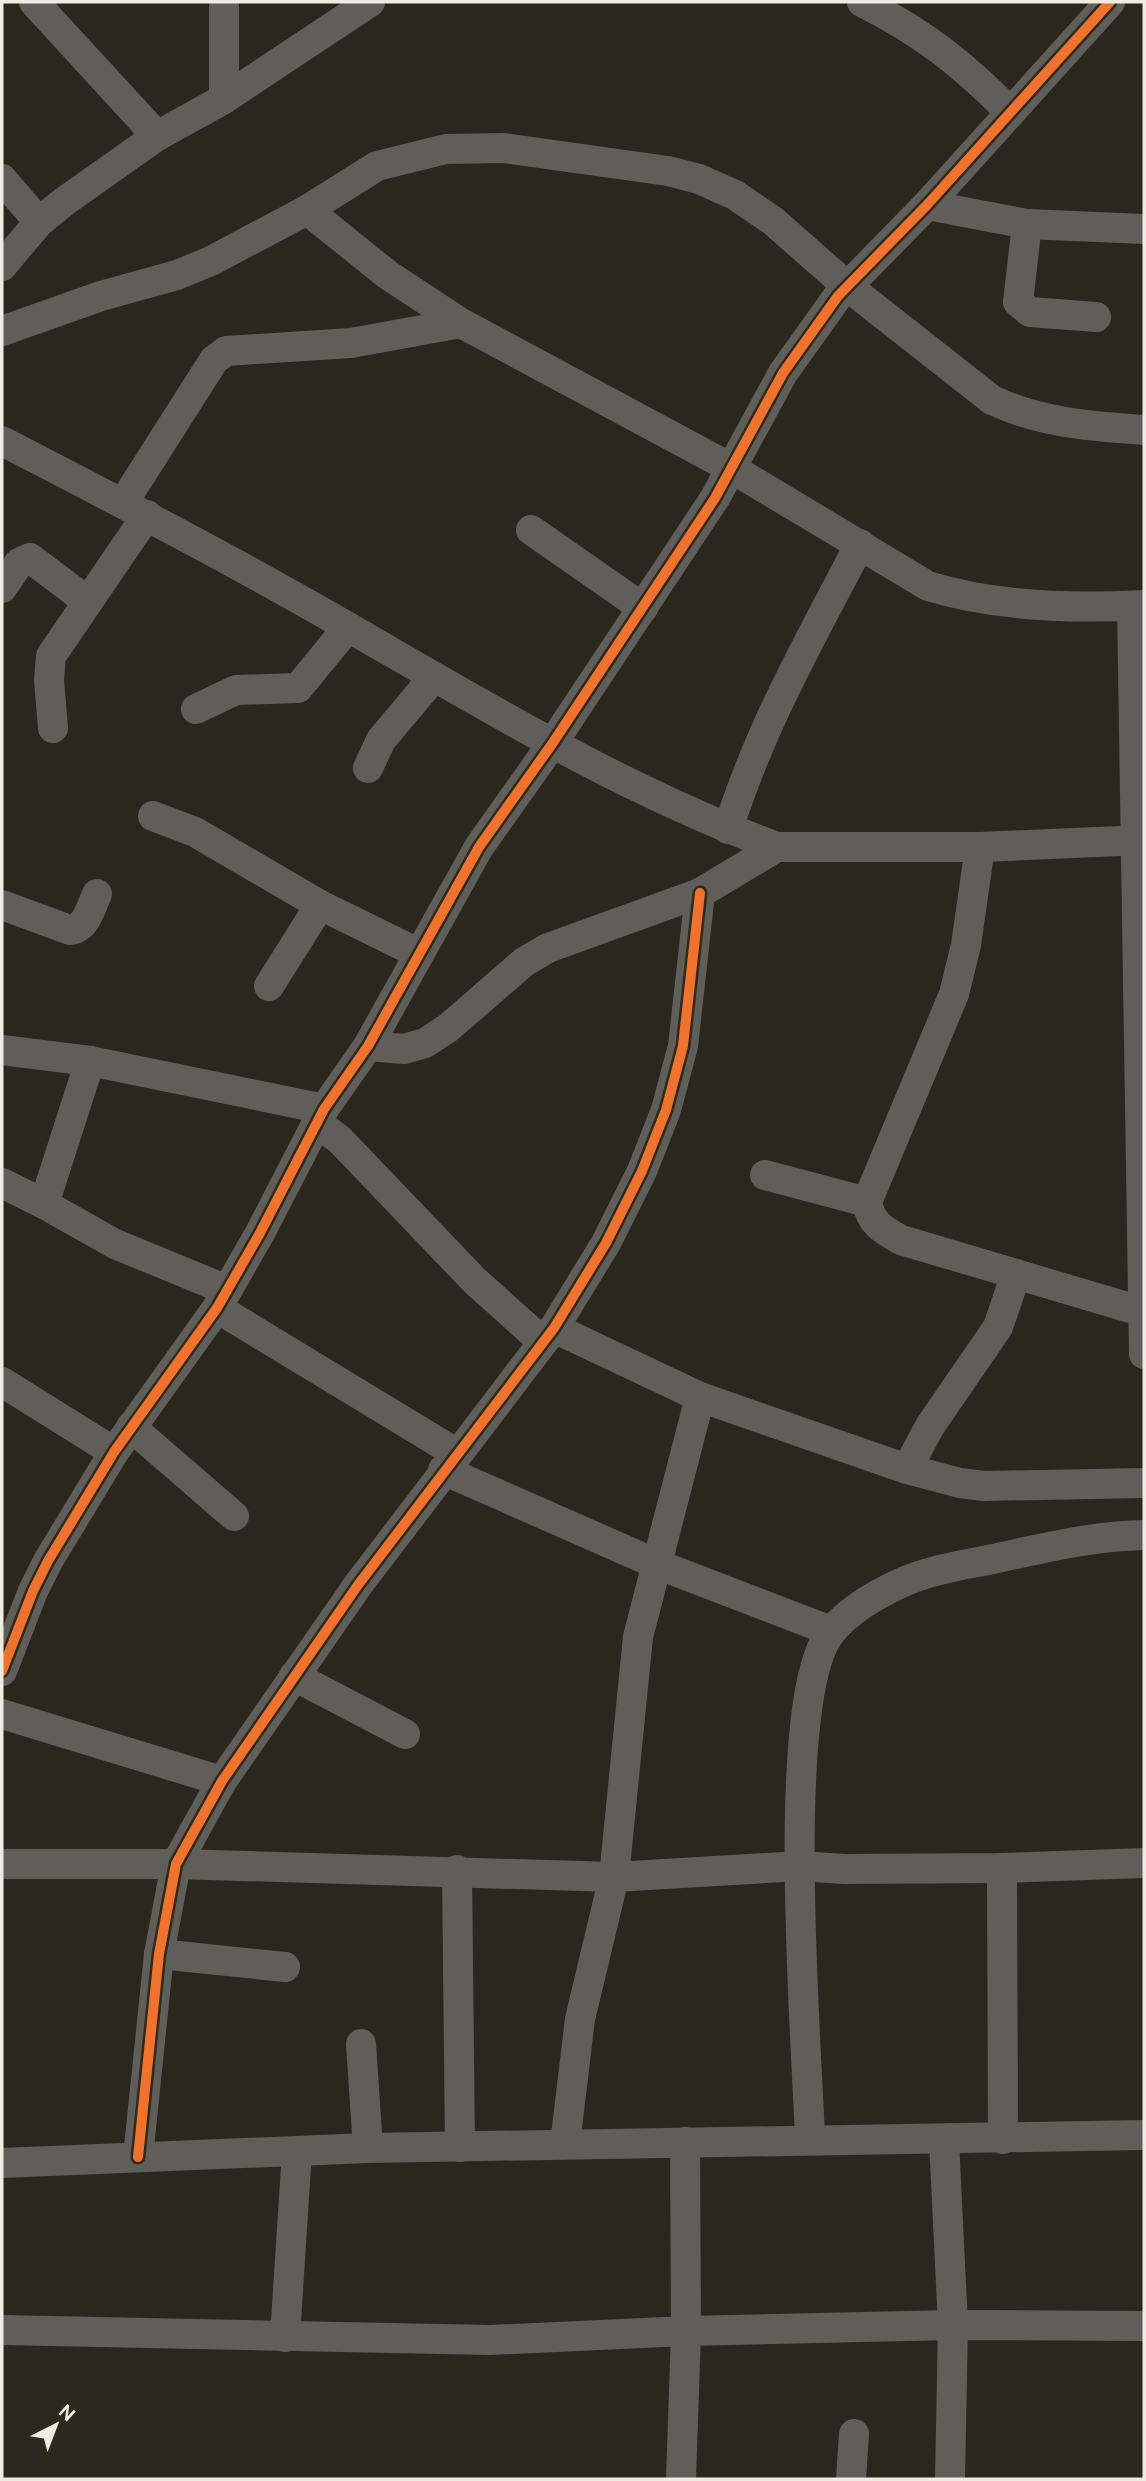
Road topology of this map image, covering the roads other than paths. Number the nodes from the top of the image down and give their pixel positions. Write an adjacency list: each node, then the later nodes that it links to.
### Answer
1 (34, 2): 8 (street)
2 (223, 2): 6 (street)
3 (370, 2): 6 (street)
4 (862, 2): 7 (street)
5 (1110, 2): 7 (street)
6 (224, 100): 8 (street)
7 (1010, 112): 10 (street)
8 (157, 136): 12 (street)
9 (2, 179): 12 (street)
10 (926, 205): 13 (street); 16 (street)
11 (307, 210): 16 (street); 18 (street); 19 (street)
12 (39, 222): 15 (street)
13 (1027, 224): 14 (street); 17 (street)
14 (1144, 229)
15 (2, 266)
16 (847, 286): 20 (street); 22 (street)
17 (1096, 317)
18 (461, 323): 22 (street); 23 (street)
19 (2, 331)
20 (1144, 430)
21 (2, 440): 23 (street)
22 (731, 468): 25 (street); 29 (street)
23 (135, 509): 27 (street); 30 (street)
24 (531, 530): 29 (street)
25 (860, 544): 28 (street); 37 (street)
26 (2, 588): 27 (street)
27 (87, 601): 33 (street)
28 (1138, 606): 38 (street)
29 (643, 608): 34 (street)
30 (348, 627): 31 (street); 32 (street)
31 (433, 678): 34 (street); 35 (street)
32 (196, 709)
33 (53, 727)
34 (552, 744): 37 (street); 45 (street)
35 (368, 768)
36 (153, 816): 44 (street)
37 (728, 829): 39 (street)
38 (1141, 840): 40 (street); 57 (street)
39 (776, 847): 40 (street); 41 (street)
40 (980, 847): 53 (street)
41 (701, 893): 47 (street); 58 (street)
42 (97, 894): 43 (street)
43 (2, 905)
44 (320, 905): 45 (street); 46 (street)
45 (418, 953): 47 (street)
46 (269, 986)
47 (368, 1046): 50 (street)
48 (2, 1050): 49 (street)
49 (90, 1061): 50 (street); 54 (street)
50 (320, 1115): 56 (street); 58 (street)
51 (765, 1175): 53 (street)
52 (2, 1183): 54 (street)
53 (867, 1202): 55 (street)
54 (44, 1205): 56 (street)
55 (1016, 1274): 57 (street); 65 (street)
56 (222, 1299): 62 (street); 64 (street)
57 (1143, 1312): 59 (street)
58 (548, 1335): 61 (street); 64 (street)
59 (1144, 1354)
60 (2, 1382): 63 (street)
61 (700, 1397): 65 (street); 69 (street)
62 (131, 1427): 63 (street); 67 (street)
63 (114, 1452): 71 (street)
64 (450, 1461): 69 (street); 72 (street)
65 (907, 1469): 66 (street)
66 (1144, 1483)
67 (234, 1516)
68 (1144, 1535): 70 (street)
69 (659, 1565): 70 (street); 82 (street)
70 (831, 1631): 79 (street)
71 (2, 1671)
72 (294, 1676): 74 (street); 75 (street)
73 (2, 1714): 75 (street)
74 (405, 1734)
75 (222, 1781): 78 (street)
76 (1144, 1863): 80 (street)
77 (2, 1864): 78 (street)
78 (176, 1864): 81 (street); 83 (street)
79 (800, 1866): 80 (street); 82 (street); 87 (street)
80 (1002, 1868): 88 (street)
81 (457, 1870): 82 (street); 92 (street)
82 (614, 1877): 91 (street)
83 (159, 1954): 84 (street); 95 (street)
84 (285, 1967)
85 (361, 2044): 93 (street)
86 (1144, 2136): 88 (street)
87 (810, 2139): 89 (street); 90 (street)
88 (1003, 2140): 89 (street)
89 (944, 2141): 97 (street)
90 (685, 2142): 91 (street); 100 (street)
91 (565, 2144): 92 (street)
92 (460, 2147): 93 (street)
93 (368, 2148): 94 (street)
94 (297, 2151): 95 (street); 101 (street)
95 (138, 2157): 96 (street)
96 (2, 2163)
97 (953, 2325): 98 (street); 100 (street); 105 (street)
98 (1144, 2326)
99 (2, 2330): 101 (street)
100 (686, 2331): 101 (street); 103 (street)
101 (285, 2337)
102 (854, 2434): 104 (street)
103 (681, 2479)
104 (851, 2479)
105 (950, 2479)

